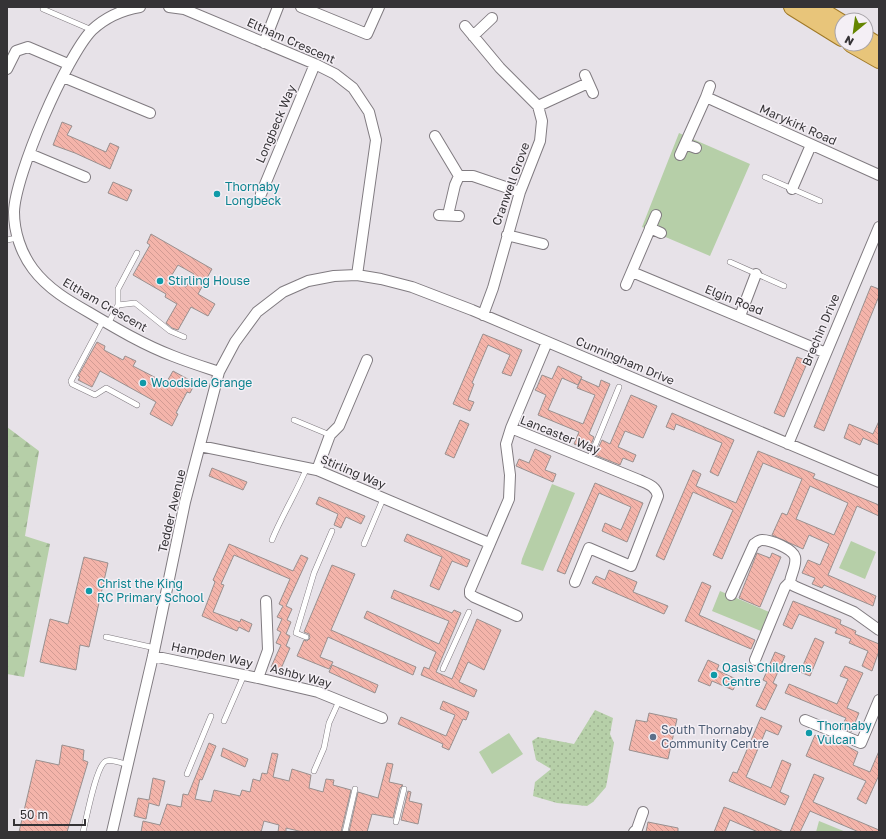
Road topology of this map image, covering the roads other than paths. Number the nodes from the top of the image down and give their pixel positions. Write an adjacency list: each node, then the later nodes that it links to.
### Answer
1 (140, 7): 13 (street, Eltham Crescent)
2 (168, 7): 8 (street, Eltham Crescent)
3 (278, 7): 16 (street)
4 (301, 7): 5 (street)
5 (379, 7)
6 (792, 7): 14 (main road)
7 (816, 7): 11 (main road)
8 (184, 8): 16 (street, Eltham Crescent)
9 (42, 9): 13 (lane)
10 (492, 18): 15 (street)
11 (834, 18)
12 (465, 26): 15 (street)
13 (92, 30): 19 (street, Eltham Crescent)
14 (834, 33)
15 (473, 36): 26 (street)
16 (264, 43): 20 (street, Eltham Crescent)
17 (865, 52): 18 (main road)
18 (879, 60)
19 (68, 64): 21 (street); 22 (street, Eltham Crescent)
20 (315, 64): 40 (street, Longbeck Way); 54 (street, Eltham Crescent)
21 (7, 70)
22 (63, 77): 27 (street); 32 (street, Eltham Crescent)
23 (710, 86): 25 (street)
24 (593, 93): 26 (street)
25 (706, 98): 29 (street); 30 (street, Marykirk Road)
26 (538, 106): 39 (street, Cranwell Grove)
27 (150, 113)
28 (435, 136): 34 (street)
29 (685, 144): 31 (street); 33 (street)
30 (811, 145): 35 (street, Marykirk Road); 38 (street)
31 (696, 148)
32 (30, 154): 36 (street); 48 (street, Eltham Crescent)
33 (680, 155)
34 (459, 176): 39 (street); 42 (street)
35 (879, 176)
36 (85, 177)
37 (765, 177): 38 (lane)
38 (792, 189): 41 (lane)
39 (520, 192): 47 (street, Cranwell Grove)
40 (261, 194)
41 (820, 201)
42 (449, 215)
43 (656, 215): 45 (street)
44 (879, 227): 63 (street, Brechin Drive)
45 (650, 228): 46 (street); 52 (street)
46 (661, 233)
47 (507, 235): 49 (street); 58 (street, Cranwell Grove)
48 (12, 239): 60 (street, Eltham Crescent)
49 (543, 244)
50 (137, 253): 57 (lane)
51 (730, 262): 53 (lane)
52 (632, 272): 55 (street); 59 (street, Elgin Road)
53 (756, 274): 56 (lane); 59 (street)
54 (357, 275): 58 (street, Cunningham Drive); 65 (street, Tedder Avenue)
55 (626, 285)
56 (784, 286)
57 (118, 305): 60 (lane); 61 (lane)
58 (483, 315): 62 (street, Cunningham Drive)
59 (740, 316): 63 (street, Elgin Road)
60 (106, 322): 65 (street, Eltham Crescent); 67 (lane)
61 (184, 337)
62 (547, 342): 69 (street); 71 (street, Cunningham Drive)
63 (826, 353): 71 (street, Brechin Drive)
64 (367, 360): 70 (street)
65 (219, 372): 72 (street, Tedder Avenue)
66 (619, 387): 73 (lane)
67 (137, 405)
68 (294, 420): 70 (lane)
69 (510, 428): 73 (street, Lancaster Way); 80 (street, Lancaster Way)
70 (330, 436): 75 (street)
71 (788, 444): 76 (street, Cunningham Drive)
72 (200, 446): 74 (street, Stirling Way); 91 (street, Tedder Avenue)
73 (588, 461): 82 (street, Lancaster Way)
74 (307, 468): 75 (street, Stirling Way); 79 (lane)
75 (317, 470): 77 (street, Stirling Way)
76 (879, 482)
77 (383, 499): 80 (street, Stirling Way); 81 (lane)
78 (332, 531): 90 (lane)
79 (272, 540)
80 (488, 543): 87 (street, Lancaster Way)
81 (364, 544)
82 (575, 582)
83 (790, 582): 84 (street); 88 (street); 92 (street)
84 (731, 595)
85 (266, 601): 95 (street, Hampden Way)
86 (469, 612): 93 (lane)
87 (517, 616)
88 (879, 630)
89 (106, 637): 91 (lane)
90 (306, 637)
91 (154, 652): 94 (street, Hampden Way); 102 (street, Tedder Avenue)
92 (755, 660)
93 (443, 669)
94 (244, 675): 95 (street, Hampden Way); 101 (lane)
95 (258, 678): 97 (street, Ashby Way)
96 (879, 700): 100 (street)
97 (339, 701): 99 (street, Ashby Way); 103 (lane)
98 (211, 716): 104 (lane)
99 (382, 718)
100 (805, 720)
101 (224, 721)
102 (128, 765): 109 (lane); 110 (street, Tedder Avenue)
103 (314, 771)
104 (187, 774)
105 (355, 789): 111 (lane)
106 (404, 789): 108 (lane)
107 (643, 812): 112 (street)
108 (396, 822)
109 (83, 832)
110 (112, 832)
111 (345, 832)
112 (634, 832)

